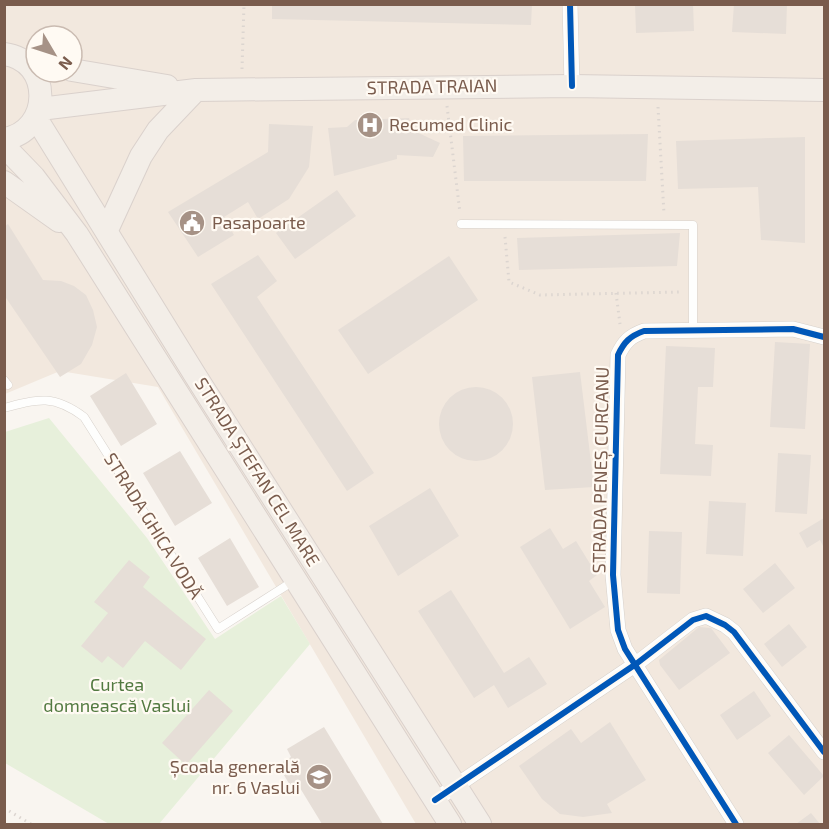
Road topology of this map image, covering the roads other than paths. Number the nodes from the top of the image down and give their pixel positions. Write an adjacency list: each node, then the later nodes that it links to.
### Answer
1 (570, 4): 4 (street)
2 (21, 59): 7 (main road)
3 (84, 72): 5 (main road)
4 (572, 86): 5 (main road, STRADA TRAIAN); 6 (main road, STRADA TRAIAN)
5 (195, 90): 7 (main road, STRADA TRAIAN); 12 (main road)
6 (825, 90)
7 (38, 114): 8 (main road); 12 (main road, STRADA ȘTEFAN CEL MARE)
8 (4, 139)
9 (4, 146): 13 (main road, STRADA ȘTEFAN CEL MARE)
10 (4, 182): 13 (main road)
11 (461, 224): 14 (lane)
12 (107, 230): 20 (main road, STRADA ȘTEFAN CEL MARE)
13 (77, 234): 17 (main road, STRADA ȘTEFAN CEL MARE)
14 (687, 330): 15 (street, STRADA PENEȘ CURCANU); 18 (street, STRADA PENEȘ CURCANU)
15 (825, 337)
16 (4, 408): 17 (lane, STRADA GHICA VODĂ)
17 (296, 580): 21 (main road, STRADA ȘTEFAN CEL MARE)
18 (636, 664): 19 (street); 20 (street); 24 (street, STRADA PENEȘ CURCANU)
19 (825, 753)
20 (456, 785): 21 (street); 23 (main road, STRADA ȘTEFAN CEL MARE)
21 (435, 800): 22 (main road, STRADA ȘTEFAN CEL MARE)
22 (450, 825)
23 (480, 825)
24 (736, 825)

